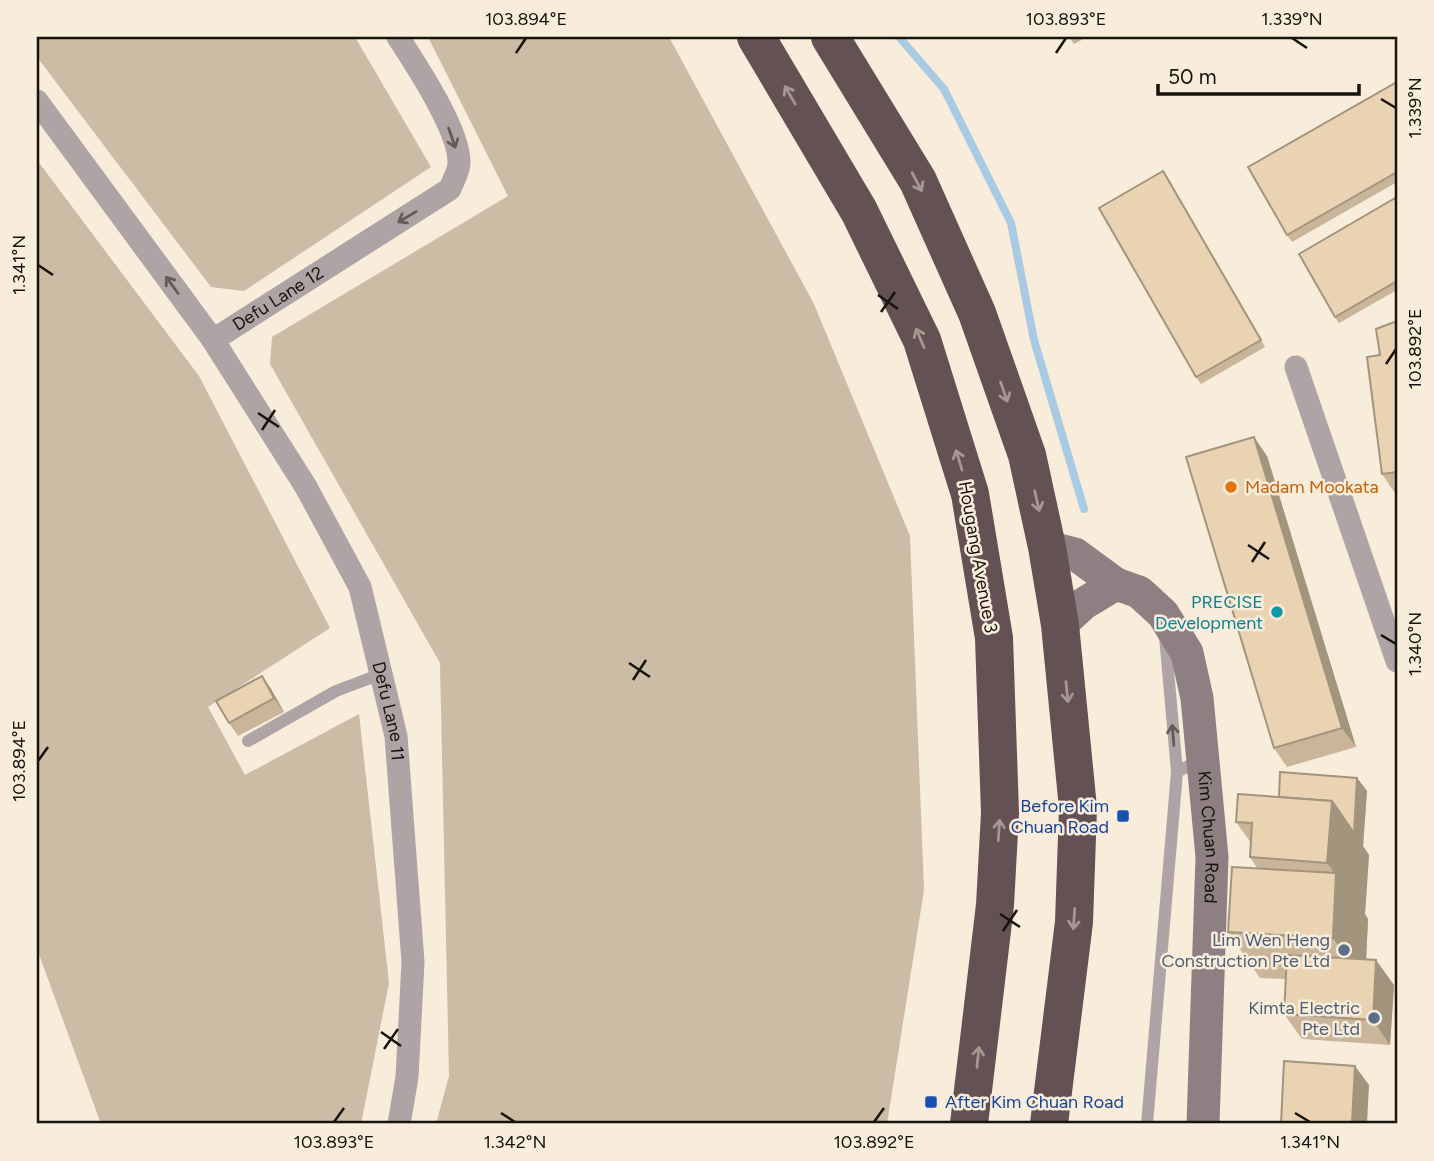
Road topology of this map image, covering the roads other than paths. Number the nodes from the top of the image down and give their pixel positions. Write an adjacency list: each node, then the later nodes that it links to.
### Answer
1 (398, 37): 5 (street, Defu Lane 12, one-way to 5)
2 (756, 37): 15 (highway, Hougang Avenue 3, one-way to 2)
3 (830, 37): 7 (highway, one-way to 7)
4 (37, 101): 5 (street, Defu Lane 12, one-way to 4)
5 (213, 340): 11 (street, Defu Lane 11)
6 (1296, 367): 10 (street)
7 (1047, 547): 8 (main road, Kim Chuan Road); 9 (highway)
8 (1116, 584): 9 (main road); 13 (main road, Kim Chuan Road)
9 (1060, 625): 16 (highway, one-way to 16)
10 (1397, 661)
11 (381, 674): 12 (lane); 14 (street, Defu Lane 11)
12 (248, 741)
13 (1191, 766): 17 (lane); 18 (main road, Kim Chuan Road)
14 (399, 1124)
15 (969, 1124)
16 (1048, 1124)
17 (1147, 1124)
18 (1203, 1124)

